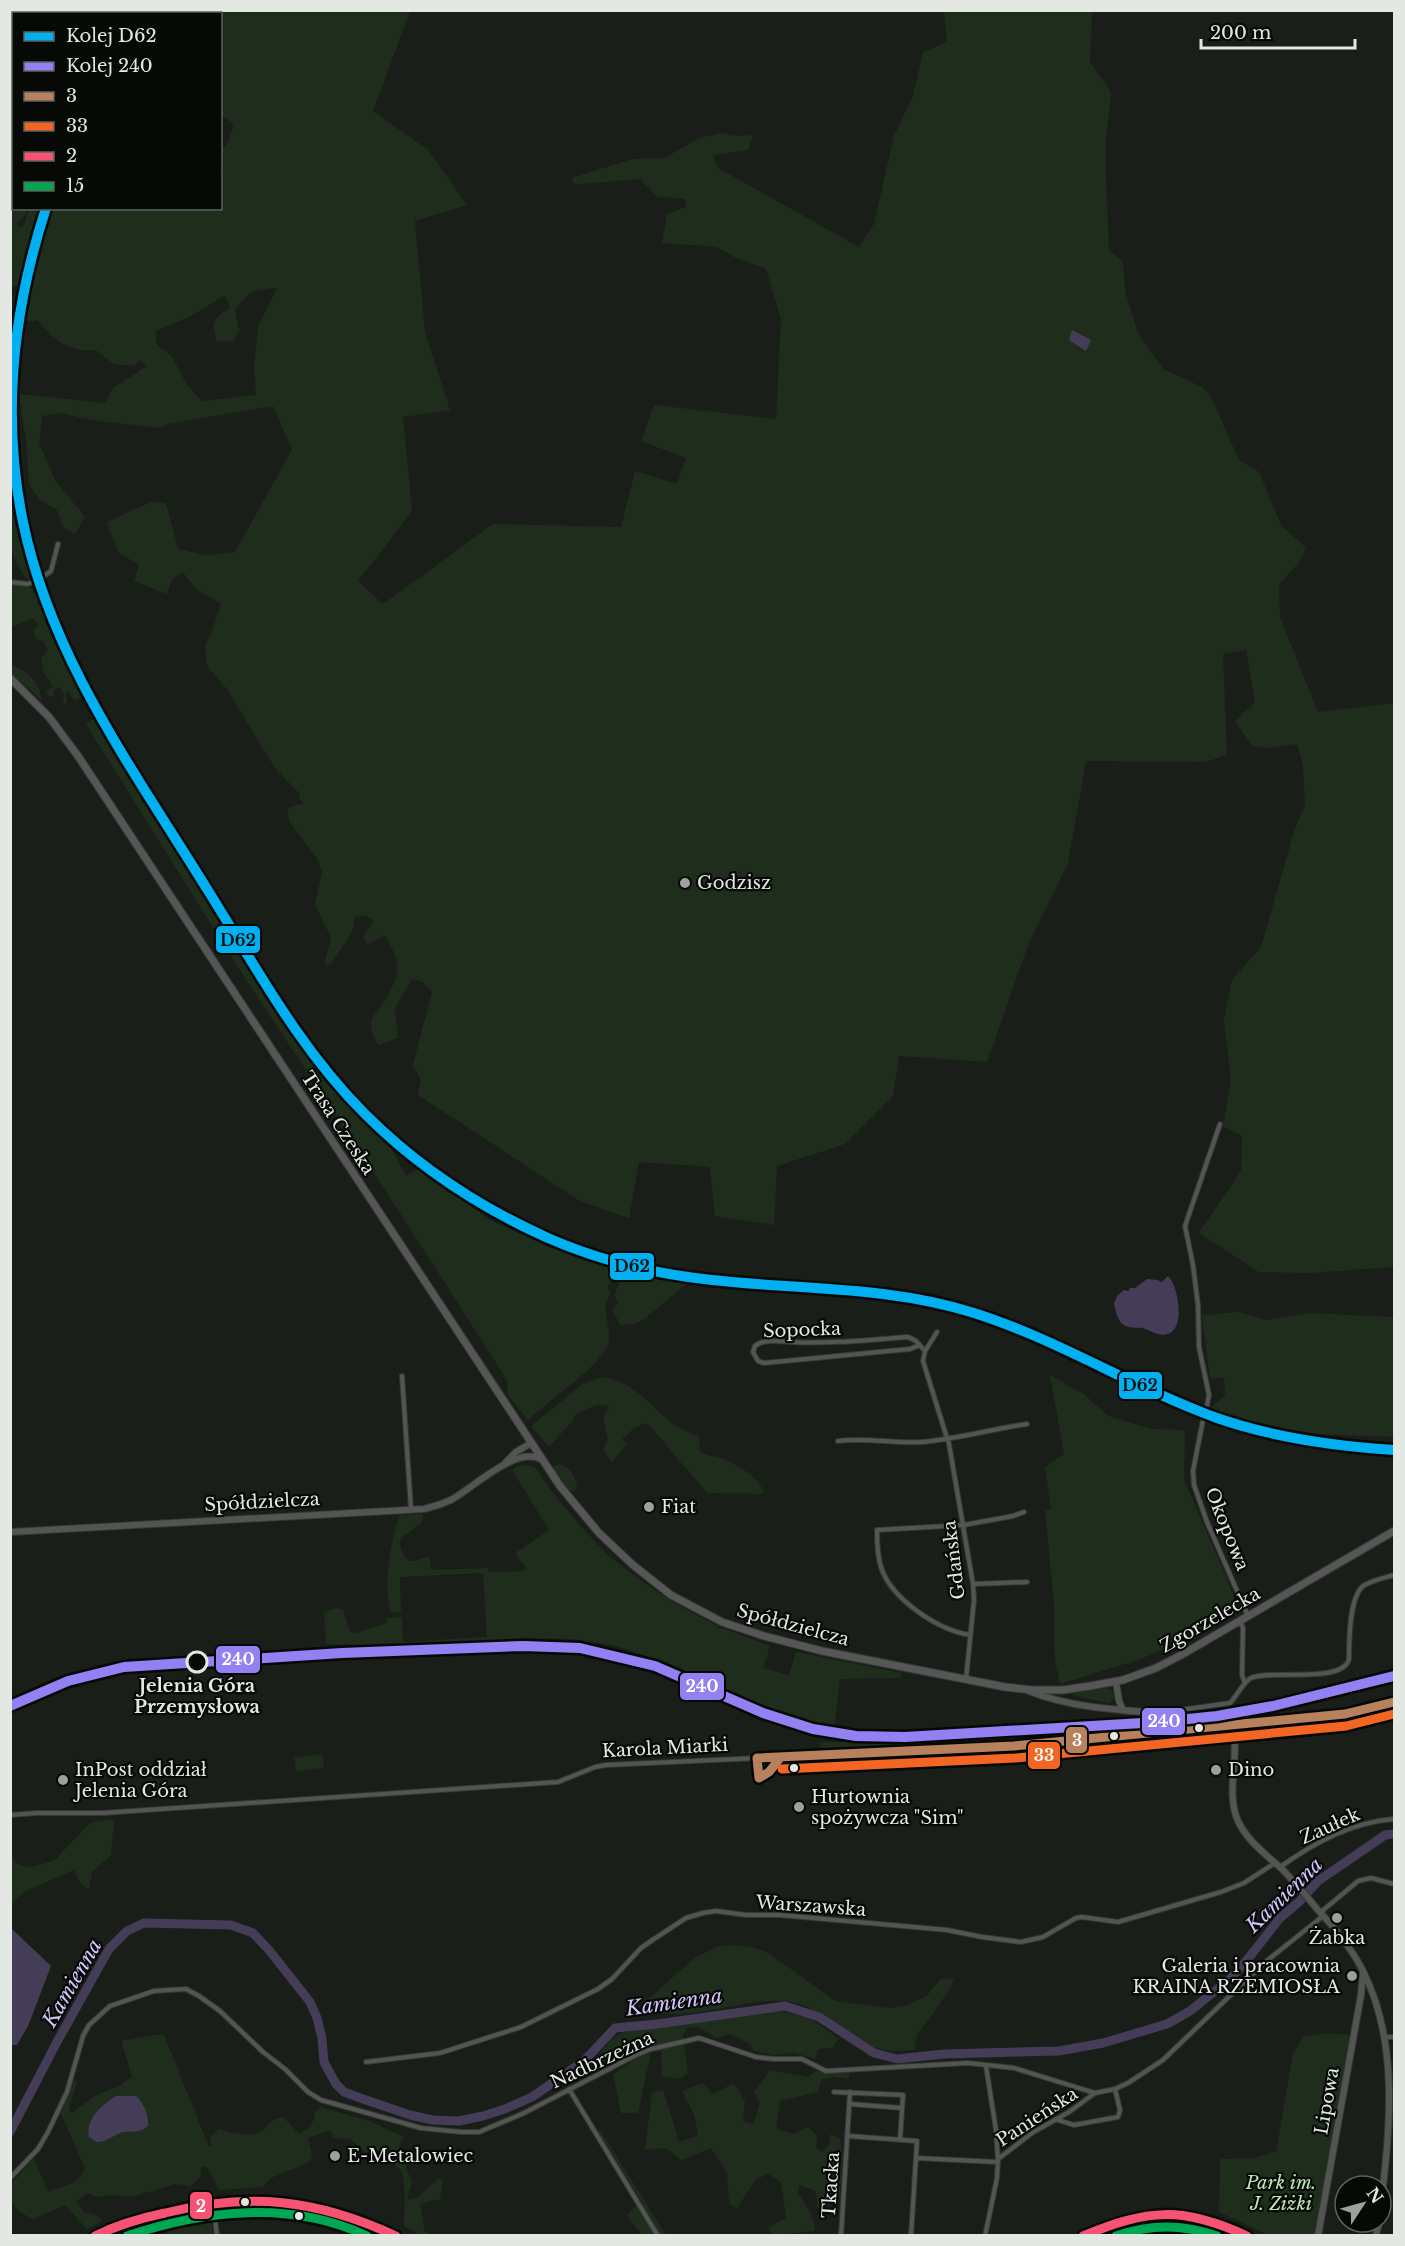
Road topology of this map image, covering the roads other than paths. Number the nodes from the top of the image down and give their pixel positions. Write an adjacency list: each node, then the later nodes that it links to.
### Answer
1 (58, 544): 2 (street)
2 (40, 579)
3 (10, 582): 4 (street)
4 (33, 582)
5 (10, 678): 14 (main road, Trasa Czeska)
6 (1220, 1124): 26 (street, Okopowa)
7 (938, 1332): 9 (street)
8 (920, 1345): 8 (street, Sopocka); 9 (street)
9 (925, 1351): 12 (street, Gdańska)
10 (402, 1376): 18 (street)
11 (1027, 1424): 12 (street)
12 (948, 1438): 13 (street); 20 (street, Gdańska)
13 (838, 1441)
14 (531, 1443): 15 (street, Spółdzielcza); 16 (main road, Spółdzielcza); 17 (street, Spółdzielcza)
15 (519, 1458): 16 (street); 17 (street, Spółdzielcza)
16 (542, 1460): 29 (main road, Spółdzielcza)
17 (502, 1466): 18 (street, Spółdzielcza)
18 (411, 1509): 22 (street, Spółdzielcza)
19 (1024, 1512): 20 (street)
20 (964, 1525): 25 (street, Gdańska); 28 (street)
21 (1395, 1531): 26 (main road, Zgorzelecka)
22 (10, 1532)
23 (1395, 1575): 31 (street)
24 (1027, 1582): 25 (street)
25 (973, 1584): 28 (street, Gdańska)
26 (1248, 1616): 27 (main road, Zgorzelecka)
27 (1240, 1621): 30 (main road, Zgorzelecka); 31 (street)
28 (970, 1635): 29 (street, Gdańska)
29 (966, 1680): 32 (main road, Spółdzielcza)
30 (1116, 1682): 32 (main road, Zgorzelecka); 34 (street)
31 (1245, 1684): 35 (street)
32 (1026, 1689): 34 (street)
33 (1395, 1702): 36 (street, Karola Miarki)
34 (1123, 1710): 35 (street)
35 (1158, 1713): 37 (street)
36 (1233, 1726): 37 (street, Karola Miarki); 40 (street)
37 (1160, 1732): 38 (street, Karola Miarki)
38 (10, 1815)
39 (1395, 1819): 40 (street, Zaułek)
40 (1277, 1865): 42 (street); 46 (street, Warszawska)
41 (1395, 1884): 42 (street, Nadbrzeżna)
42 (1320, 1912): 43 (street); 49 (street, Nadbrzeżna)
43 (1363, 1971): 44 (street); 74 (street, Lipowa)
44 (1384, 2037): 45 (street); 60 (street)
45 (1395, 2037)
46 (366, 2062)
47 (986, 2066): 48 (street, Nadbrzeżna); 52 (street, Nadbrzeżna); 59 (street)
48 (569, 2089): 61 (street, Nadbrzeżna); 67 (street)
49 (1115, 2089): 52 (street, Nadbrzeżna); 55 (street)
50 (834, 2092): 51 (street)
51 (850, 2092): 53 (street, Tkacka); 54 (street)
52 (1095, 2093): 55 (street, Panieńska)
53 (849, 2104): 54 (street); 56 (street, Tkacka)
54 (902, 2108): 57 (street)
55 (1058, 2120): 59 (street, Panieńska)
56 (848, 2136): 57 (street, Tkacka); 68 (street, Tkacka)
57 (900, 2140): 58 (street)
58 (916, 2158): 59 (street); 69 (street)
59 (998, 2161): 70 (street, Panieńska)
60 (1384, 2174)
61 (10, 2178)
62 (213, 2202): 64 (street); 65 (street); 66 (street)
63 (1145, 2214): 71 (street); 72 (street); 73 (street)
64 (94, 2235)
65 (217, 2235)
66 (397, 2235)
67 (658, 2235)
68 (841, 2235)
69 (911, 2235)
70 (985, 2235)
71 (1082, 2235)
72 (1144, 2235)
73 (1248, 2235)
74 (1318, 2235)

